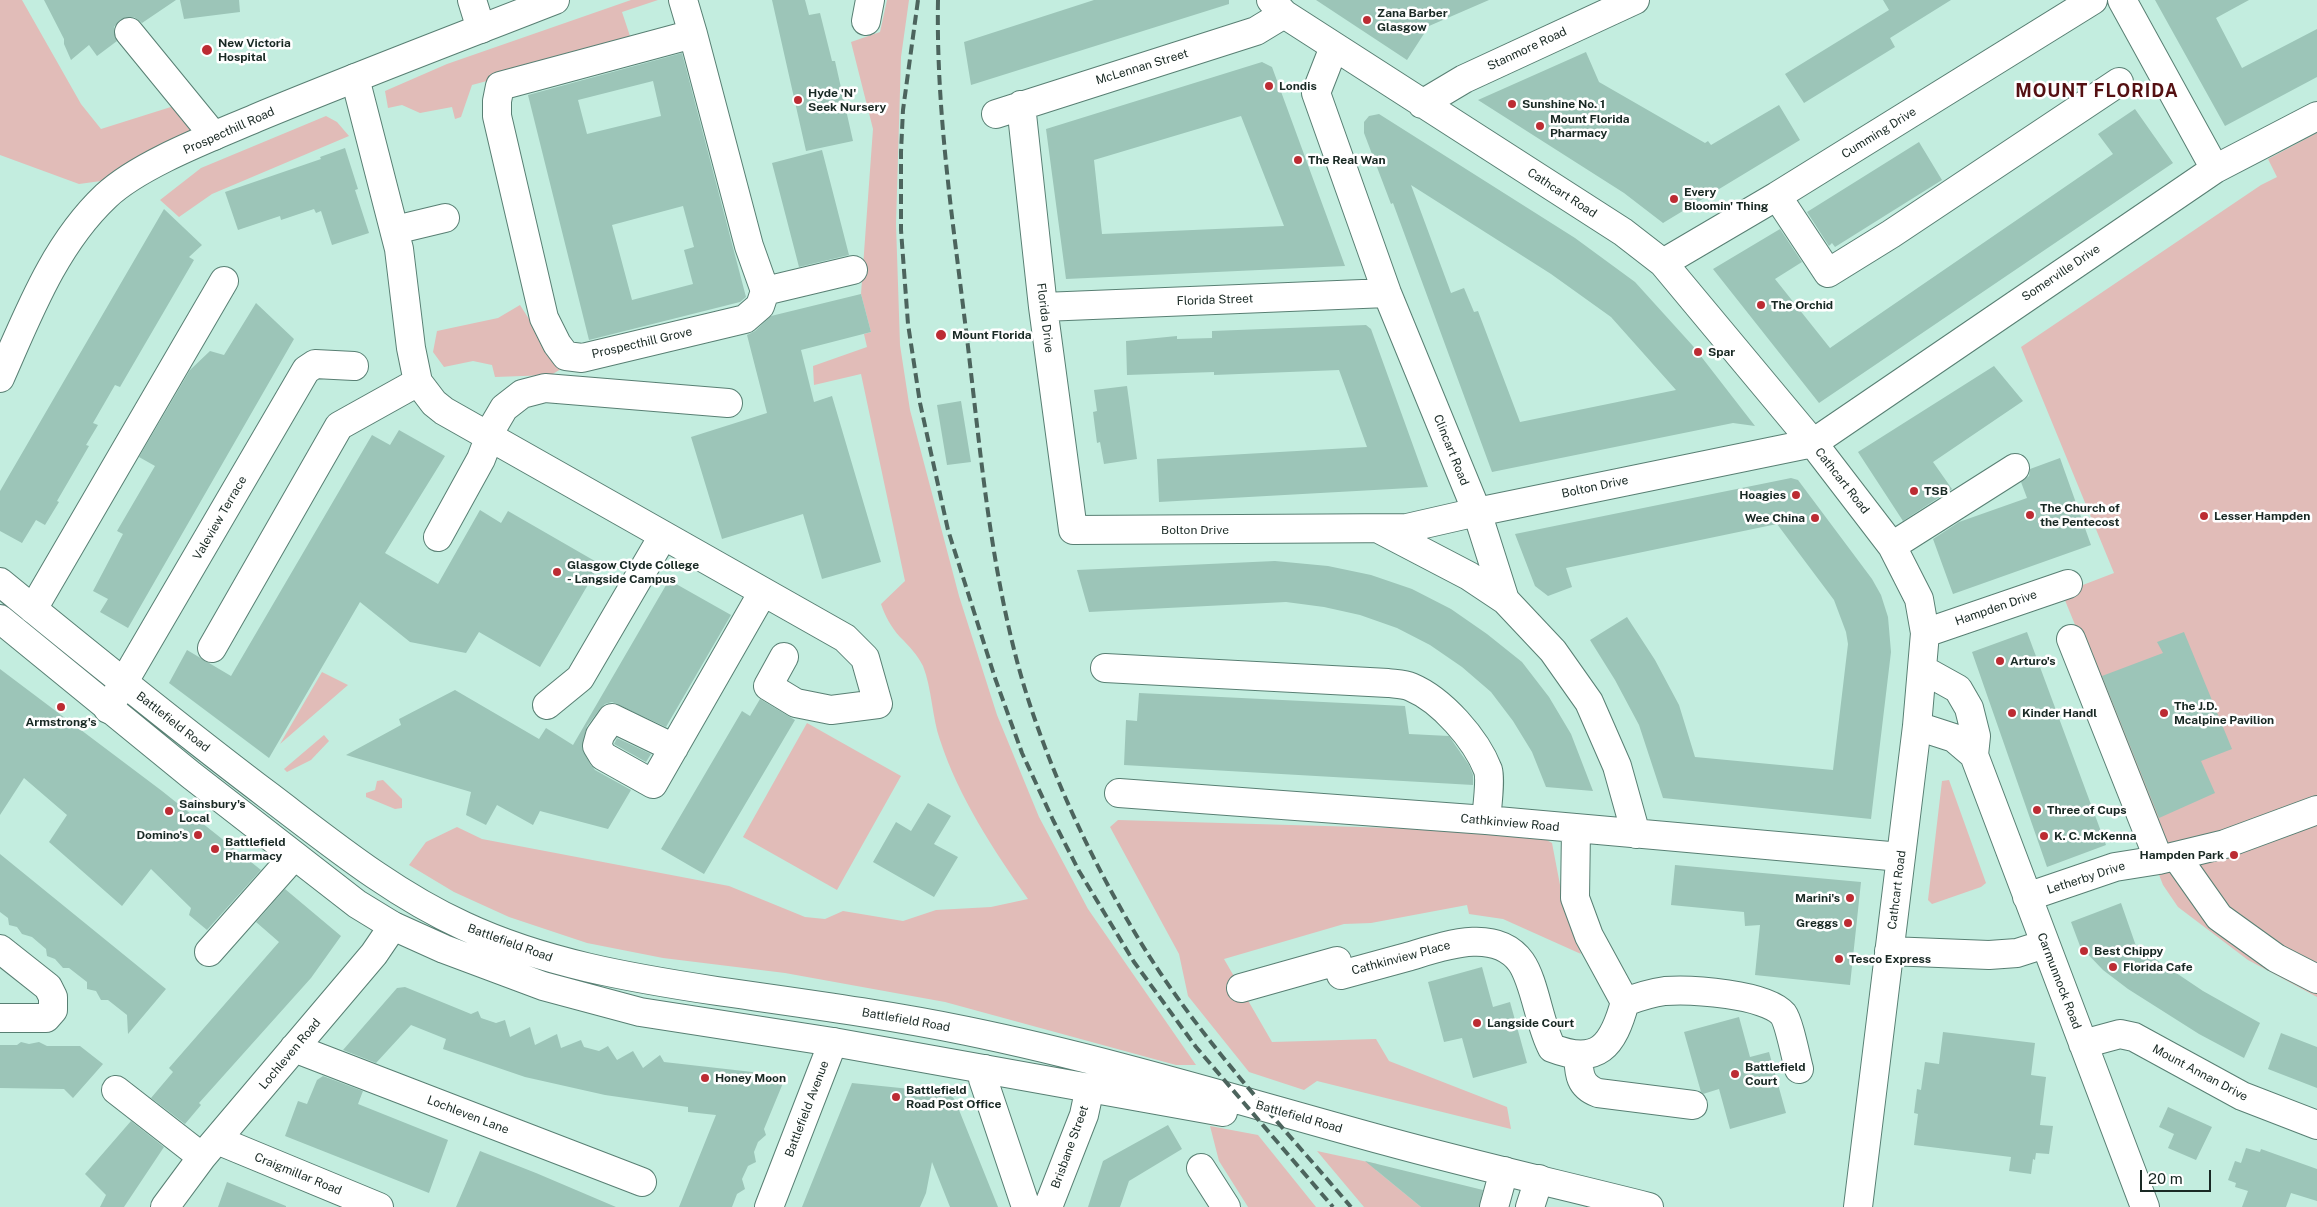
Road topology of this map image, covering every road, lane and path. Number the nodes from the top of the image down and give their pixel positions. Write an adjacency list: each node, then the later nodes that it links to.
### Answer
1 (472, 0): 8 (street)
2 (555, 0): 8 (street, Prospecthill Road)
3 (684, 0): 10 (street)
4 (1634, 0): 14 (street, Stanmore Road)
5 (2093, 0): 20 (street, Cumming Drive)
6 (2122, 0): 19 (street)
7 (1278, 7): 11 (street, Cathcart Road); 15 (street, McLennan Street)
8 (481, 29): 12 (street, Prospecthill Road)
9 (129, 32): 18 (street)
10 (693, 34): 26 (street); 26 (street, Prospecthill Grove)
11 (1334, 47): 14 (street, Cathcart Road); 27 (street, Clincart Road)
12 (355, 78): 18 (street, Prospecthill Road); 22 (street)
13 (2119, 82): 20 (street)
14 (1422, 104): 23 (street, Cathcart Road)
15 (1021, 105): 16 (street, McLennan Street); 28 (street, Florida Drive)
16 (996, 114)
17 (2317, 116): 19 (street, Somerville Drive)
18 (214, 136): 30 (street, Prospecthill Road)
19 (2214, 169): 34 (street, Somerville Drive)
20 (1777, 196): 23 (street, Cumming Drive)
21 (445, 218): 22 (street)
22 (394, 230): 31 (street)
23 (1663, 263): 34 (street, Cathcart Road)
24 (853, 270): 26 (street)
25 (224, 281): 46 (street)
26 (765, 291)
27 (1386, 293): 28 (street, Florida Street); 36 (street, Clincart Road)
28 (1043, 307): 38 (street, Florida Drive)
29 (354, 366): 54 (street, Valeview Terrace)
30 (0, 378)
31 (418, 382): 33 (street); 50 (street)
32 (728, 403): 33 (street)
33 (490, 437): 39 (street); 40 (street)
34 (1812, 443): 36 (street, Bolton Drive); 41 (street, Cathcart Road)
35 (2015, 468): 41 (street)
36 (1476, 512): 37 (street, Bolton Drive); 45 (street, Clincart Road)
37 (1378, 529): 38 (street, Bolton Drive); 45 (street, Bolton Drive)
38 (1073, 530)
39 (663, 536): 44 (street); 55 (street)
40 (438, 537)
41 (1892, 546): 48 (street, Cathcart Road)
42 (0, 582): 46 (street, Battlefield Road)
43 (2068, 584): 48 (street, Hampden Drive)
44 (763, 592): 51 (street); 58 (street)
45 (1506, 600): 64 (street, Clincart Road)
46 (33, 609): 54 (street, Battlefield Road)
47 (0, 619): 56 (street, Battlefield Road)
48 (1925, 633): 53 (street, Cathcart Road)
49 (2071, 639): 67 (street)
50 (212, 648)
51 (784, 657)
52 (1105, 668): 62 (street)
53 (1922, 669): 57 (street, Cathcart Road); 59 (street, Carmunnock Road)
54 (125, 684): 56 (street, Valeview Terrace); 68 (street, Battlefield Road)
55 (547, 705)
56 (108, 708): 65 (street, Battlefield Road)
57 (1917, 726): 59 (street, Carmunnock Road); 66 (street, Cathcart Road)
58 (674, 748)
59 (1974, 755): 69 (street, Carmunnock Road)
60 (1119, 794): 62 (street, Cathkinview Road)
61 (2317, 810): 67 (street, Letherby Drive)
62 (1486, 820): 63 (street, Cathkinview Road)
63 (1576, 829): 64 (street, Cathkinview Road); 77 (street)
64 (1636, 834): 66 (street, Cathkinview Road)
65 (294, 856): 70 (street, Battlefield Road); 74 (street)
66 (1901, 857): 73 (street, Cathcart Road)
67 (2168, 858): 69 (street, Letherby Drive); 75 (street)
68 (408, 896): 70 (street, Lochleven Road); 78 (street, Battlefield Road)
69 (2027, 897): 71 (street, Carmunnock Road)
70 (393, 926): 81 (street, Battlefield Road); 83 (street, Lochleven Road)
71 (2045, 944): 73 (street); 82 (street, Carmunnock Road)
72 (0, 949): 79 (street)
73 (1889, 951): 106 (street, Cathcart Road)
74 (209, 952)
75 (2317, 979)
76 (1241, 988): 84 (street, Cathkinview Place)
77 (1625, 1002): 84 (street); 86 (street)
78 (837, 1009): 80 (street, Battlefield Road); 81 (street, Battlefield Avenue)
79 (0, 1018)
80 (1010, 1040): 85 (street); 87 (street, Battlefield Road)
81 (834, 1042): 85 (street, Battlefield Road); 99 (street, Battlefield Avenue)
82 (2083, 1044): 90 (street, Mount Annan Drive); 107 (street, Carmunnock Road)
83 (294, 1048): 91 (street, Lochleven Road); 95 (street, Lochleven Lane)
84 (1578, 1055): 89 (street)
85 (984, 1069): 87 (street, Battlefield Road); 100 (street)
86 (1799, 1069)
87 (1092, 1074): 93 (street, Battlefield Road); 101 (street, Brisbane Street)
88 (116, 1090): 91 (street, Craigmillar Road)
89 (1693, 1105)
90 (2317, 1125)
91 (210, 1149): 96 (street, Craigmillar Road); 97 (street, Lochleven Road)
92 (1201, 1168): 102 (street)
93 (1504, 1170): 94 (street, Battlefield Road); 103 (street)
94 (1539, 1179): 104 (street); 105 (street, Battlefield Road)
95 (642, 1182)
96 (328, 1197): 98 (street, Craigmillar Road)
97 (164, 1207)
98 (379, 1207)
99 (769, 1207)
100 (1026, 1207)
101 (1048, 1207)
102 (1226, 1207)
103 (1494, 1207)
104 (1530, 1207)
105 (1649, 1207)
106 (1858, 1207)
107 (2144, 1207)

